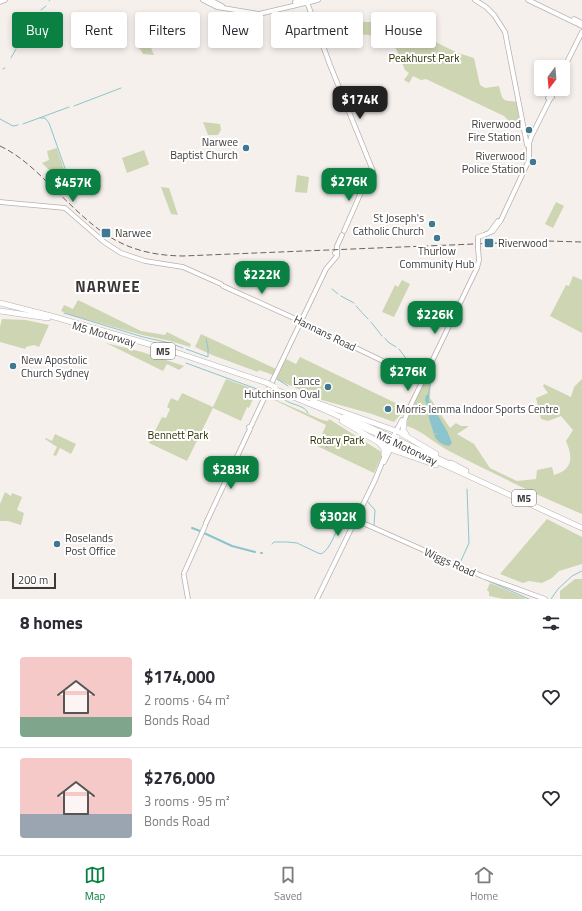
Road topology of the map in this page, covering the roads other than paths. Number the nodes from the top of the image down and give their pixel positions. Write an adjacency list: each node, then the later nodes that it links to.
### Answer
1 (5, 0): 8 (main road)
2 (317, 0): 7 (main road); 10 (main road)
3 (475, 0): 16 (main road)
4 (528, 0): 12 (main road)
5 (534, 0): 11 (main road)
6 (206, 1): 7 (main road); 9 (main road)
7 (306, 1): 9 (main road); 10 (main road)
8 (0, 2)
9 (300, 4): 10 (main road)
10 (309, 8): 23 (main road)
11 (582, 23)
12 (582, 26)
13 (581, 35): 14 (main road)
14 (568, 60)
15 (550, 96): 17 (main road)
16 (525, 133): 17 (main road); 18 (main road)
17 (531, 137): 18 (main road)
18 (529, 149): 24 (main road, bridge)
19 (0, 202): 23 (main road, Hannans Road)
20 (0, 303): 22 (highway, M5 Motorway / M5)
21 (0, 311): 22 (highway)
22 (50, 317): 25 (highway, M5 Motorway / M5, bridge)
23 (300, 322): 24 (main road, Hannans Road); 40 (main road)
24 (422, 380): 27 (main road)
25 (275, 388): 26 (highway, M5 Motorway / M5); 30 (highway, M5); 35 (highway, M5 Motorway / M5)
26 (312, 401): 28 (highway, M5); 34 (highway, M5 Motorway / M5)
27 (402, 424): 28 (highway, M5); 29 (main road); 31 (highway)
28 (386, 427): 29 (highway, M5)
29 (397, 434): 31 (highway); 32 (main road, bridge)
30 (378, 442): 32 (highway, M5); 33 (highway)
31 (416, 442): 34 (highway)
32 (390, 446): 33 (main road); 35 (highway); 36 (main road)
33 (384, 455): 36 (main road)
34 (466, 471): 38 (highway, M5 Motorway / M5)
35 (473, 478): 39 (highway, M5 Motorway / M5)
36 (375, 480): 37 (main road)
37 (356, 520): 41 (main road); 42 (main road, Wiggs Road)
38 (582, 525)
39 (582, 528)
40 (188, 599)
41 (317, 599)
42 (545, 599)

